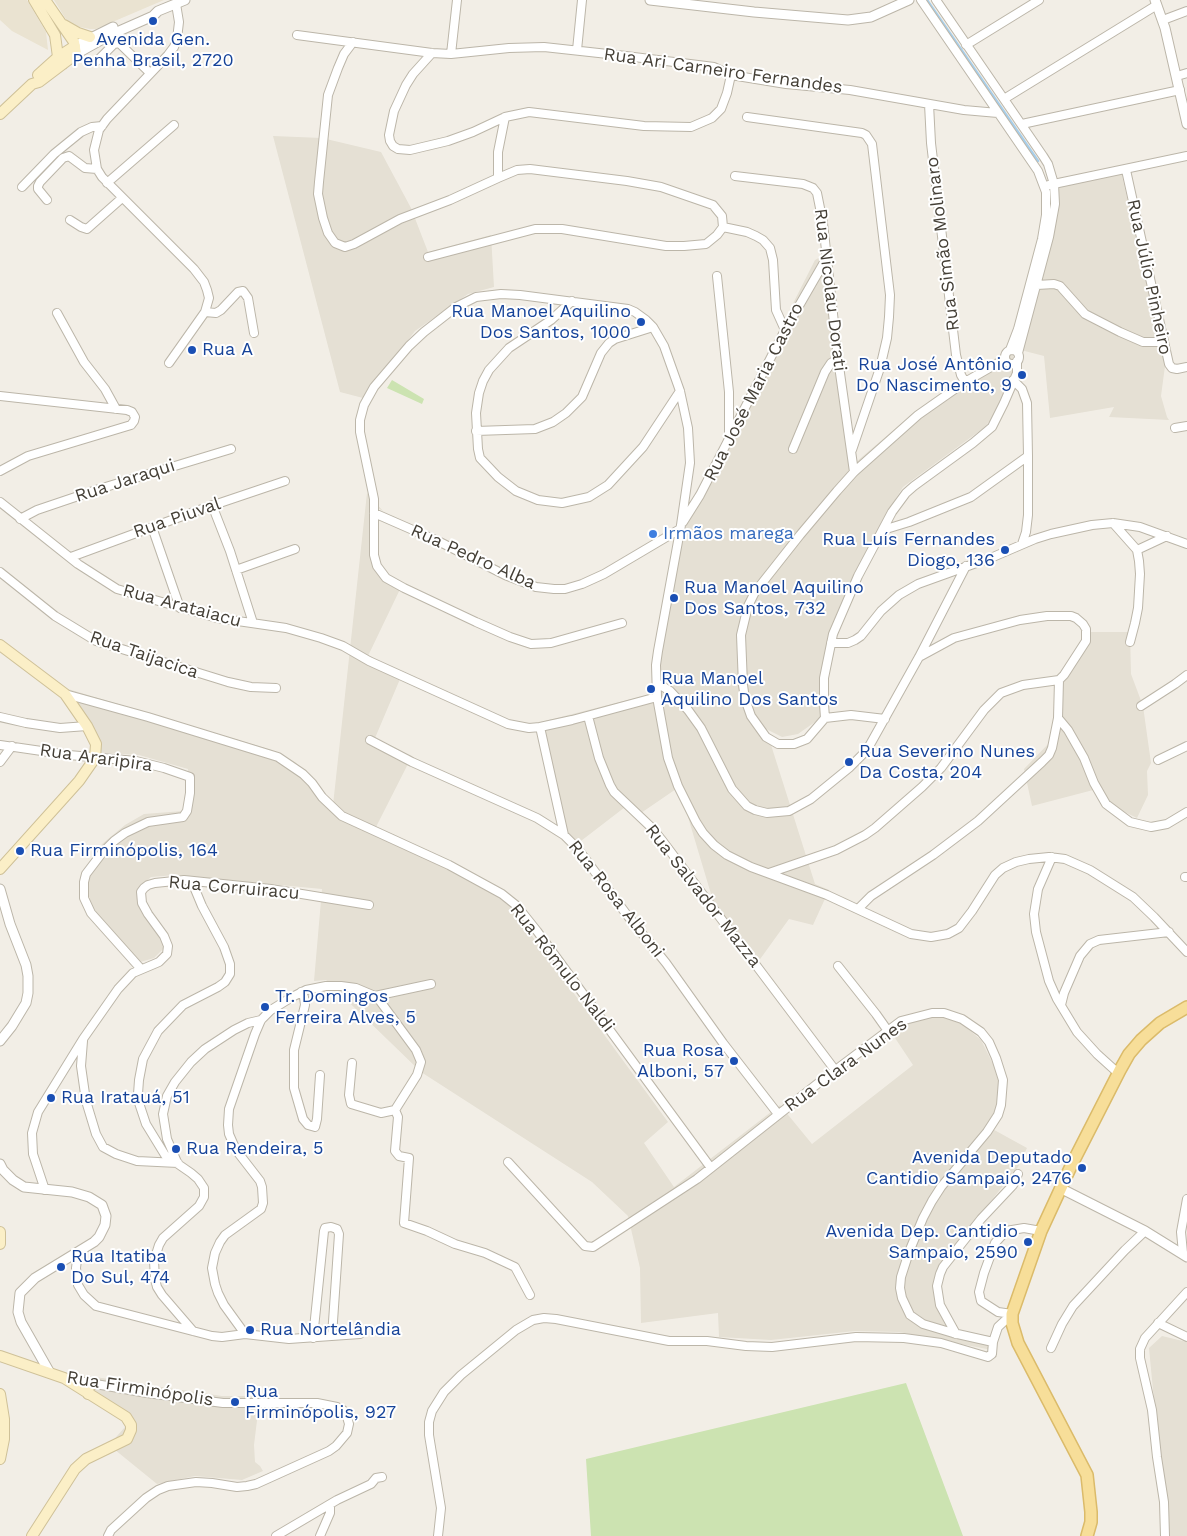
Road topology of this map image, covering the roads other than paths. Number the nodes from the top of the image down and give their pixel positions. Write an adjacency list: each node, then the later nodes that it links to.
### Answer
1 (34, 0): 17 (main road)
2 (45, 0): 16 (main road)
3 (185, 0): 12 (street)
4 (457, 0): 25 (street)
5 (582, 0): 23 (street)
6 (650, 0): 7 (street)
7 (909, 0)
8 (921, 0): 37 (street)
9 (936, 0): 21 (street)
10 (1039, 0): 21 (street)
11 (1156, 2): 15 (street); 35 (street)
12 (176, 4): 13 (street); 29 (street)
13 (158, 11): 19 (street); 22 (street)
14 (1187, 11): 15 (street)
15 (1163, 20): 32 (street)
16 (60, 23): 19 (main road); 22 (main road)
17 (50, 27): 26 (main road); 28 (main road)
18 (297, 34): 20 (street, Rua Ari Carneiro Fernandes)
19 (90, 37): 22 (street)
20 (353, 42): 24 (street, Rua Ari Carneiro Fernandes); 51 (street)
21 (966, 45): 35 (street)
22 (75, 50): 26 (main road)
23 (577, 50): 25 (street, Rua Ari Carneiro Fernandes); 31 (street, Rua Ari Carneiro Fernandes)
24 (432, 53): 25 (street, Rua Ari Carneiro Fernandes); 39 (street)
25 (451, 54)
26 (60, 60): 28 (main road); 33 (main road)
27 (97, 61): 29 (street)
28 (49, 65): 33 (main road)
29 (150, 73): 44 (street)
30 (1187, 73): 32 (street)
31 (731, 75): 36 (street, Rua Ari Carneiro Fernandes); 39 (street)
32 (1177, 76): 34 (street)
33 (32, 84): 38 (main road)
34 (1180, 90): 41 (street); 42 (street)
35 (1004, 99): 41 (street)
36 (929, 104): 37 (street, Rua Ari Carneiro Fernandes); 78 (street, Rua Simão Molinaro)
37 (998, 113): 49 (street)
38 (0, 114)
39 (504, 117): 51 (street)
40 (747, 117): 88 (street)
41 (1022, 124): 46 (street)
42 (1187, 124)
43 (174, 125): 52 (street)
44 (102, 126): 47 (street); 55 (street)
45 (1187, 156): 48 (street)
46 (1048, 164): 49 (street); 53 (street)
47 (97, 169): 52 (street); 57 (street)
48 (1126, 170): 53 (street); 70 (street, Rua Júlio Pinheiro)
49 (1038, 172): 54 (street)
50 (735, 176): 61 (street, Rua Nicolau Dorati)
51 (498, 178): 59 (street)
52 (107, 183): 56 (street)
53 (1054, 184): 54 (street); 63 (street)
54 (1045, 186): 71 (street)
55 (22, 187)
56 (122, 198): 58 (street); 65 (street)
57 (47, 200)
58 (70, 220)
59 (723, 227): 60 (street); 68 (street)
60 (428, 257)
61 (826, 259): 68 (street, Rua José Maria Castro); 72 (street, Rua Nicolau Dorati)
62 (717, 276): 85 (street)
63 (1037, 285): 70 (street); 71 (street)
64 (572, 301): 67 (street); 84 (street); 95 (street)
65 (205, 312): 69 (street); 74 (street)
66 (57, 313): 81 (street)
67 (653, 327): 79 (street); 84 (street)
68 (785, 330): 85 (street, Rua José Maria Castro)
69 (254, 333)
70 (1162, 342): 76 (street, Rua Júlio Pinheiro)
71 (1014, 351): 73 (street); 75 (street)
72 (838, 359): 87 (street); 88 (street, Rua Nicolau Dorati)
73 (1005, 359): 75 (street); 78 (street)
74 (169, 363)
75 (1015, 363): 77 (street)
76 (1187, 368)
77 (1014, 378): 89 (street); 100 (street)
78 (965, 382): 91 (street)
79 (680, 391): 84 (street); 99 (street)
80 (0, 396): 81 (street)
81 (116, 409): 90 (street)
82 (1187, 426): 83 (street)
83 (1175, 428)
84 (476, 431)
85 (729, 440): 99 (street, Rua José Maria Castro)
86 (231, 449): 96 (street, Rua Jaraqui)
87 (793, 449)
88 (852, 450): 91 (street, Rua Nicolau Dorati)
89 (1028, 456): 100 (street); 102 (street)
90 (0, 471)
91 (854, 472): 126 (street)
92 (285, 481): 94 (street, Rua Piuval)
93 (0, 502): 96 (street, Rua Arataiacu)
94 (212, 505): 98 (street, Rua Piuval); 108 (street)
95 (374, 513): 99 (street, Rua Pedro Alba); 111 (street)
96 (20, 519): 106 (street, Rua Arataiacu)
97 (1113, 523): 101 (street); 102 (street); 105 (street)
98 (152, 527): 106 (street, Rua Piuval); 110 (street)
99 (681, 527): 119 (street)
100 (882, 530): 114 (street)
101 (1167, 536): 103 (street); 105 (street)
102 (1022, 544): 107 (street)
103 (1187, 544)
104 (295, 548): 108 (street)
105 (1137, 550): 113 (street)
106 (70, 558): 110 (street, Rua Arataiacu)
107 (966, 566): 114 (street); 116 (street)
108 (236, 570): 112 (street)
109 (0, 572): 120 (street, Rua Taijacica)
110 (180, 608): 112 (street, Rua Arataiacu)
111 (622, 622)
112 (253, 623): 130 (street, Rua Arataiacu)
113 (1130, 642)
114 (831, 643): 126 (street)
115 (0, 645): 121 (main road)
116 (919, 657): 118 (street); 128 (street)
117 (1187, 675): 123 (street)
118 (1059, 680): 127 (street); 142 (street)
119 (657, 684): 122 (street); 128 (street)
120 (276, 688)
121 (65, 694): 129 (main road); 169 (street, Rua Rômulo Naldi)
122 (657, 697): 124 (street, Rua Arataiacu); 142 (street)
123 (1141, 706)
124 (588, 716): 130 (street, Rua Arataiacu); 161 (street, Rua Salvador Mazza)
125 (0, 717): 129 (street)
126 (825, 718): 128 (street)
127 (1058, 718): 138 (street); 146 (street)
128 (885, 719)
129 (87, 726): 135 (main road)
130 (540, 727): 139 (street)
131 (370, 740): 139 (street, Rua Rosa Alboni)
132 (0, 744): 133 (street, Rua Araripira)
133 (12, 746): 135 (street, Rua Araripira); 137 (street)
134 (1187, 746): 136 (street)
135 (95, 758): 141 (main road); 150 (street, Rua Araripira)
136 (1158, 760)
137 (0, 762)
138 (1187, 812)
139 (564, 835): 165 (street, Rua Rosa Alboni)
140 (1052, 857): 146 (street); 147 (street); 154 (street)
141 (0, 869)
142 (769, 873): 146 (street)
143 (192, 882): 145 (street, Rua Corruiracu); 150 (street, Rua Corruiracu); 167 (street)
144 (0, 890): 159 (street)
145 (370, 905)
146 (858, 909)
147 (1168, 932): 148 (street); 154 (street)
148 (1187, 952)
149 (838, 966): 157 (street)
150 (141, 969): 158 (street)
151 (432, 984): 153 (street)
152 (301, 992): 153 (street); 156 (street); 163 (street)
153 (375, 996): 164 (street)
154 (1060, 1005): 162 (street)
155 (1187, 1007): 162 (main road)
156 (261, 1020): 167 (street); 187 (street)
157 (888, 1031): 161 (street, Rua Clara Nunes); 189 (street, Rua Clara Nunes)
158 (83, 1039): 167 (street); 172 (street)
159 (0, 1042)
160 (352, 1063): 164 (street)
161 (836, 1070): 165 (street, Rua Clara Nunes)
162 (1118, 1073): 171 (main road)
163 (320, 1075)
164 (396, 1110): 181 (street)
165 (778, 1114): 169 (street, Rua Clara Nunes)
166 (508, 1162): 169 (street, Rua Clara Nunes)
167 (178, 1163): 184 (street)
168 (0, 1164): 172 (street)
169 (712, 1168)
170 (1018, 1174): 189 (street)
171 (1060, 1188): 174 (main road); 175 (street)
172 (45, 1190): 178 (street)
173 (1187, 1199): 179 (street)
174 (1041, 1231): 182 (main road); 182 (street)
175 (1145, 1231): 179 (street); 195 (street)
176 (0, 1232): 177 (main road)
177 (0, 1244)
178 (78, 1252): 184 (street); 194 (street)
179 (1185, 1255)
180 (1187, 1292): 183 (street)
181 (530, 1295)
182 (1012, 1314): 185 (street); 186 (main road)
183 (1158, 1323): 192 (street); 212 (street)
184 (192, 1331): 187 (street)
185 (996, 1332): 186 (street); 193 (street)
186 (1014, 1332): 211 (main road)
187 (245, 1334): 191 (street)
188 (360, 1334): 190 (street)
189 (956, 1334): 193 (street, Rua Clara Nunes)
190 (332, 1336): 191 (street); 191 (street)
191 (314, 1338)
192 (1187, 1338)
193 (993, 1346): 210 (street)
194 (35, 1348): 197 (street); 198 (street)
195 (1051, 1348)
196 (0, 1356): 197 (main road, Rua Firminópolis)
197 (36, 1369): 198 (main road, Rua Firminópolis)
198 (50, 1373): 199 (main road, Rua Firminópolis)
199 (64, 1378): 200 (street, Rua Firminópolis); 202 (main road)
200 (94, 1383): 202 (main road); 207 (street, Rua Firminópolis)
201 (0, 1394): 203 (main road)
202 (88, 1394): 206 (main road)
203 (0, 1459)
204 (382, 1477): 205 (street)
205 (330, 1505): 208 (street); 209 (street)
206 (32, 1536)
207 (108, 1536)
208 (276, 1536)
209 (320, 1536)
210 (438, 1536)
211 (1087, 1536)
212 (1165, 1536)

